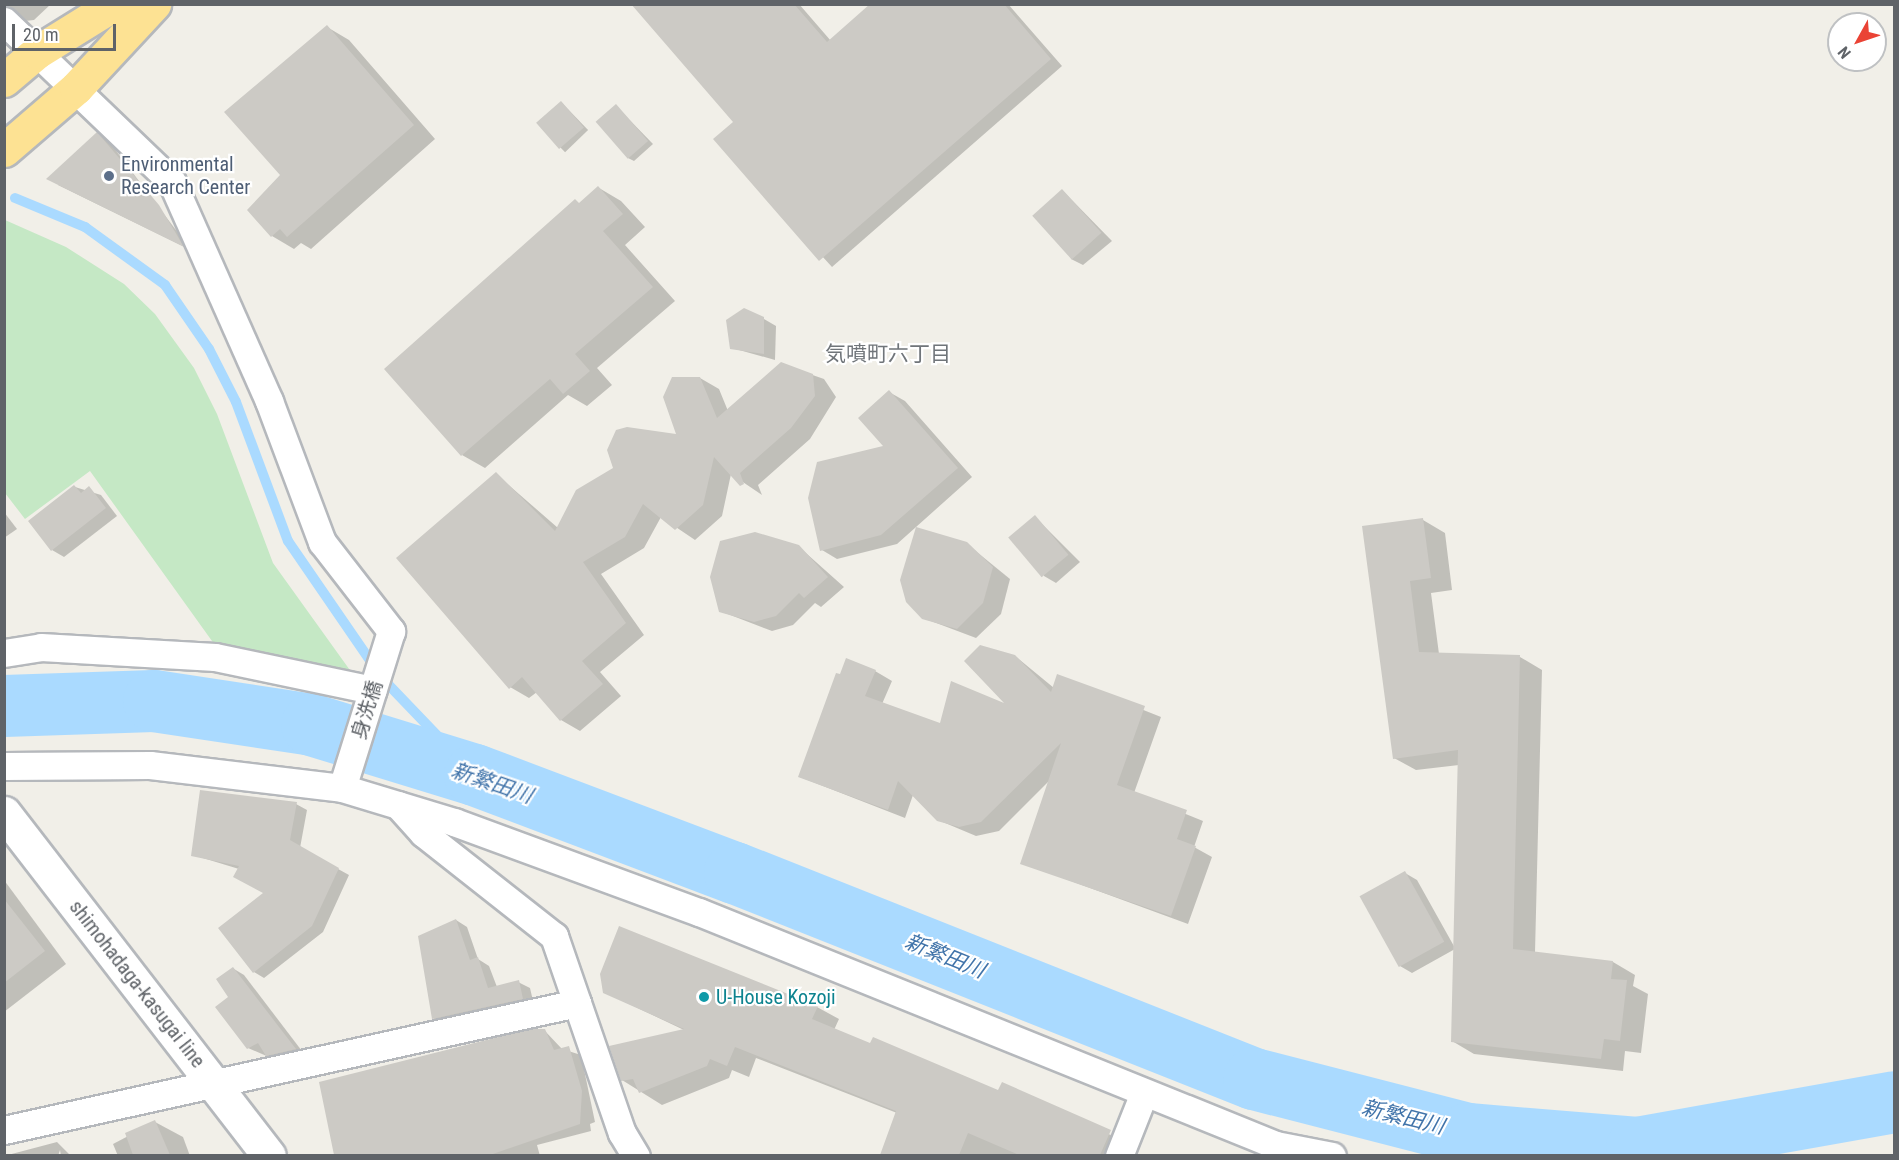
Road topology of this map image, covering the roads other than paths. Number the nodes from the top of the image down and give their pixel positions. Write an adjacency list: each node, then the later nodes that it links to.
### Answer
1 (114, 4): 4 (highway)
2 (154, 4): 6 (highway)
3 (4, 21): 4 (street)
4 (37, 52): 5 (highway); 6 (street)
5 (4, 80)
6 (76, 88): 7 (highway); 9 (street, 身洗橋)
7 (4, 150)
8 (4, 653): 9 (street)
9 (373, 690): 11 (street, 身洗橋)
10 (4, 766): 11 (street)
11 (342, 788): 12 (street)
12 (398, 805): 14 (street); 16 (street)
13 (4, 813): 15 (main road, shimohadaga-kasugai line)
14 (577, 1003): 15 (street); 19 (street)
15 (213, 1083): 17 (street); 18 (main road, shimohadaga-kasugai line)
16 (1144, 1092): 20 (street); 21 (street)
17 (4, 1130)
18 (269, 1155)
19 (636, 1155)
20 (1119, 1155)
21 (1332, 1155)

